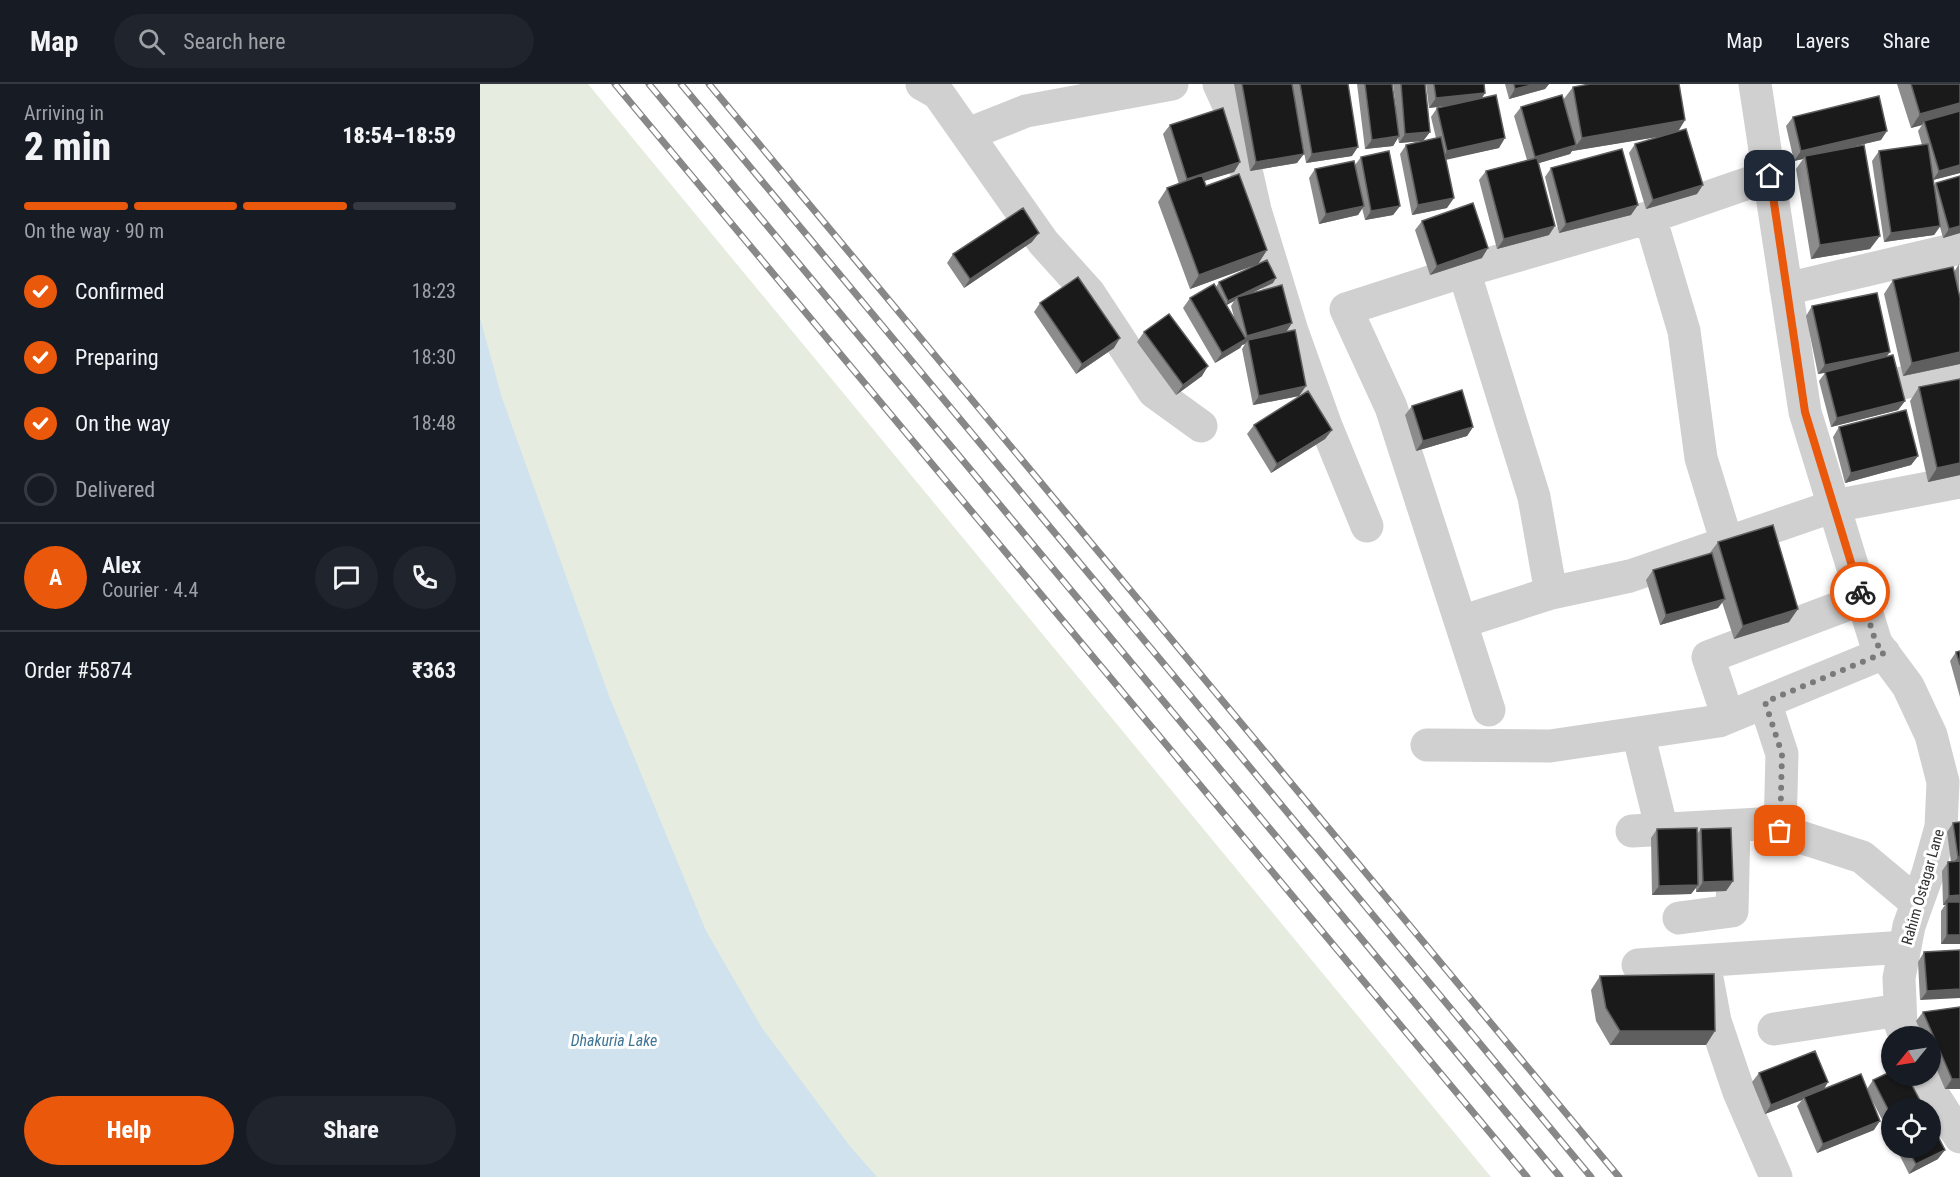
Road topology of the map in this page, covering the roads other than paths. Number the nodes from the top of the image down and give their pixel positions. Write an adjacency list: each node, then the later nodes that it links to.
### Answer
1 (922, 84): 5 (street)
2 (1172, 84): 5 (street)
3 (1219, 84): 16 (street)
4 (1755, 84): 6 (street, Rahim Ostagar Lane)
5 (968, 134): 13 (street)
6 (1770, 176): 7 (street); 10 (street, Rahim Ostagar Lane)
7 (1650, 217): 9 (street); 17 (street)
8 (1960, 248): 10 (street)
9 (1464, 271): 18 (street); 20 (street)
10 (1786, 289): 15 (street, Rahim Ostagar Lane)
11 (1960, 372): 12 (street)
12 (1897, 384)
13 (1201, 426)
14 (1960, 482): 15 (street)
15 (1834, 506): 17 (street); 19 (street, Rahim Ostagar Lane)
16 (1367, 526)
17 (1727, 543): 18 (street)
18 (1551, 594): 20 (street)
19 (1862, 599): 21 (street, Rahim Ostagar Lane); 24 (street)
20 (1461, 622): 23 (street)
21 (1884, 653): 22 (street); 29 (street, Rahim Ostagar Lane)
22 (1765, 702): 24 (street); 28 (street)
23 (1489, 710)
24 (1728, 717): 25 (street)
25 (1638, 733): 26 (street); 27 (street)
26 (1427, 745)
27 (1734, 826): 28 (street); 30 (street)
28 (1780, 831): 29 (street)
29 (1917, 903): 31 (street, Rahim Ostagar Lane)
30 (1679, 918)
31 (1905, 946): 32 (street); 34 (street, Rahim Ostagar Lane)
32 (1703, 961): 33 (street); 38 (street)
33 (1638, 965)
34 (1903, 1023): 35 (street)
35 (1774, 1029)
36 (1927, 1086): 37 (street)
37 (1960, 1137)
38 (1776, 1177)

